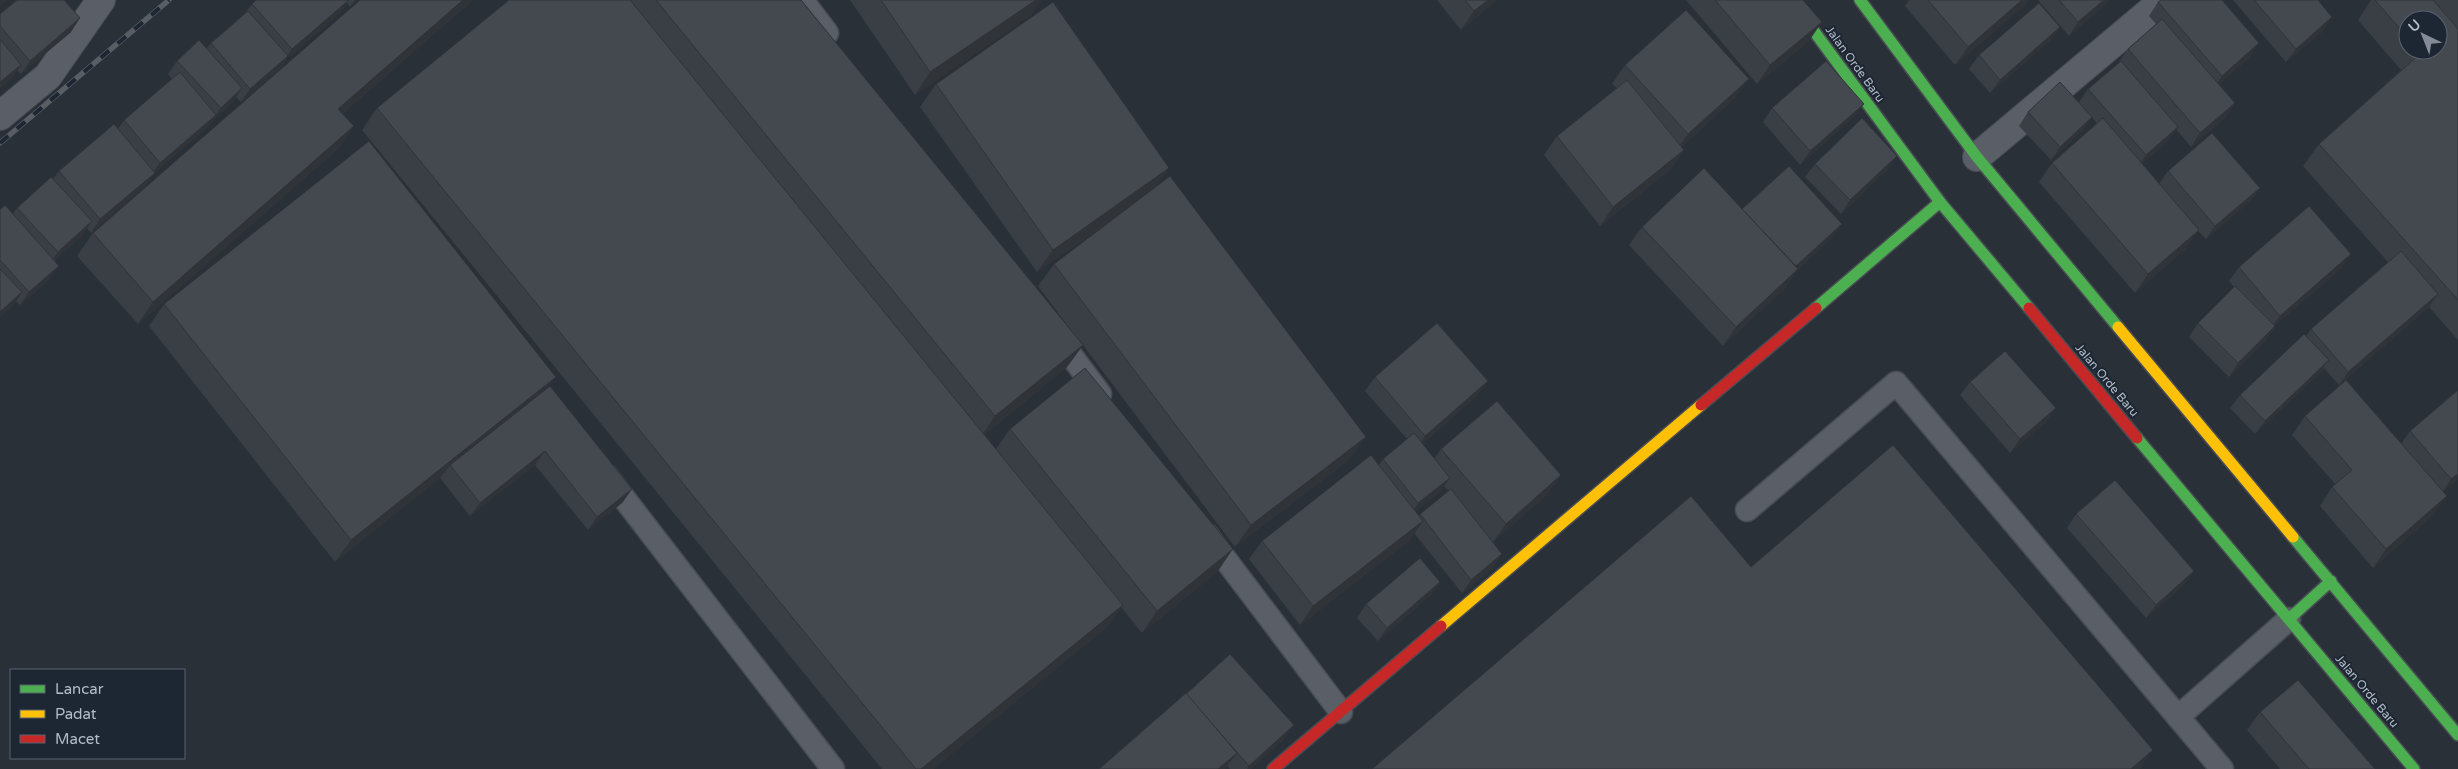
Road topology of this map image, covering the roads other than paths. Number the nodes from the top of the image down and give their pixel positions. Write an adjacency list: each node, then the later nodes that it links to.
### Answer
1 (100, 0): 7 (street)
2 (802, 0): 6 (lane)
3 (1791, 0): 9 (main road, Jalan Orde Baru)
4 (1860, 0): 8 (main road)
5 (2164, 0): 8 (street)
6 (838, 48)
7 (0, 116)
8 (1977, 157): 15 (main road)
9 (1940, 202): 16 (main road, Jalan Orde Baru); 17 (main road)
10 (1042, 316): 11 (lane)
11 (1114, 411)
12 (595, 460): 20 (lane)
13 (1747, 510): 18 (lane)
14 (1197, 522): 17 (lane)
15 (2331, 581): 16 (main road); 19 (main road)
16 (2289, 618): 18 (lane); 23 (main road, Jalan Orde Baru)
17 (1341, 712): 21 (main road)
18 (2178, 716): 22 (lane)
19 (2458, 735)
20 (833, 769)
21 (1273, 769)
22 (2222, 769)
23 (2414, 769)

